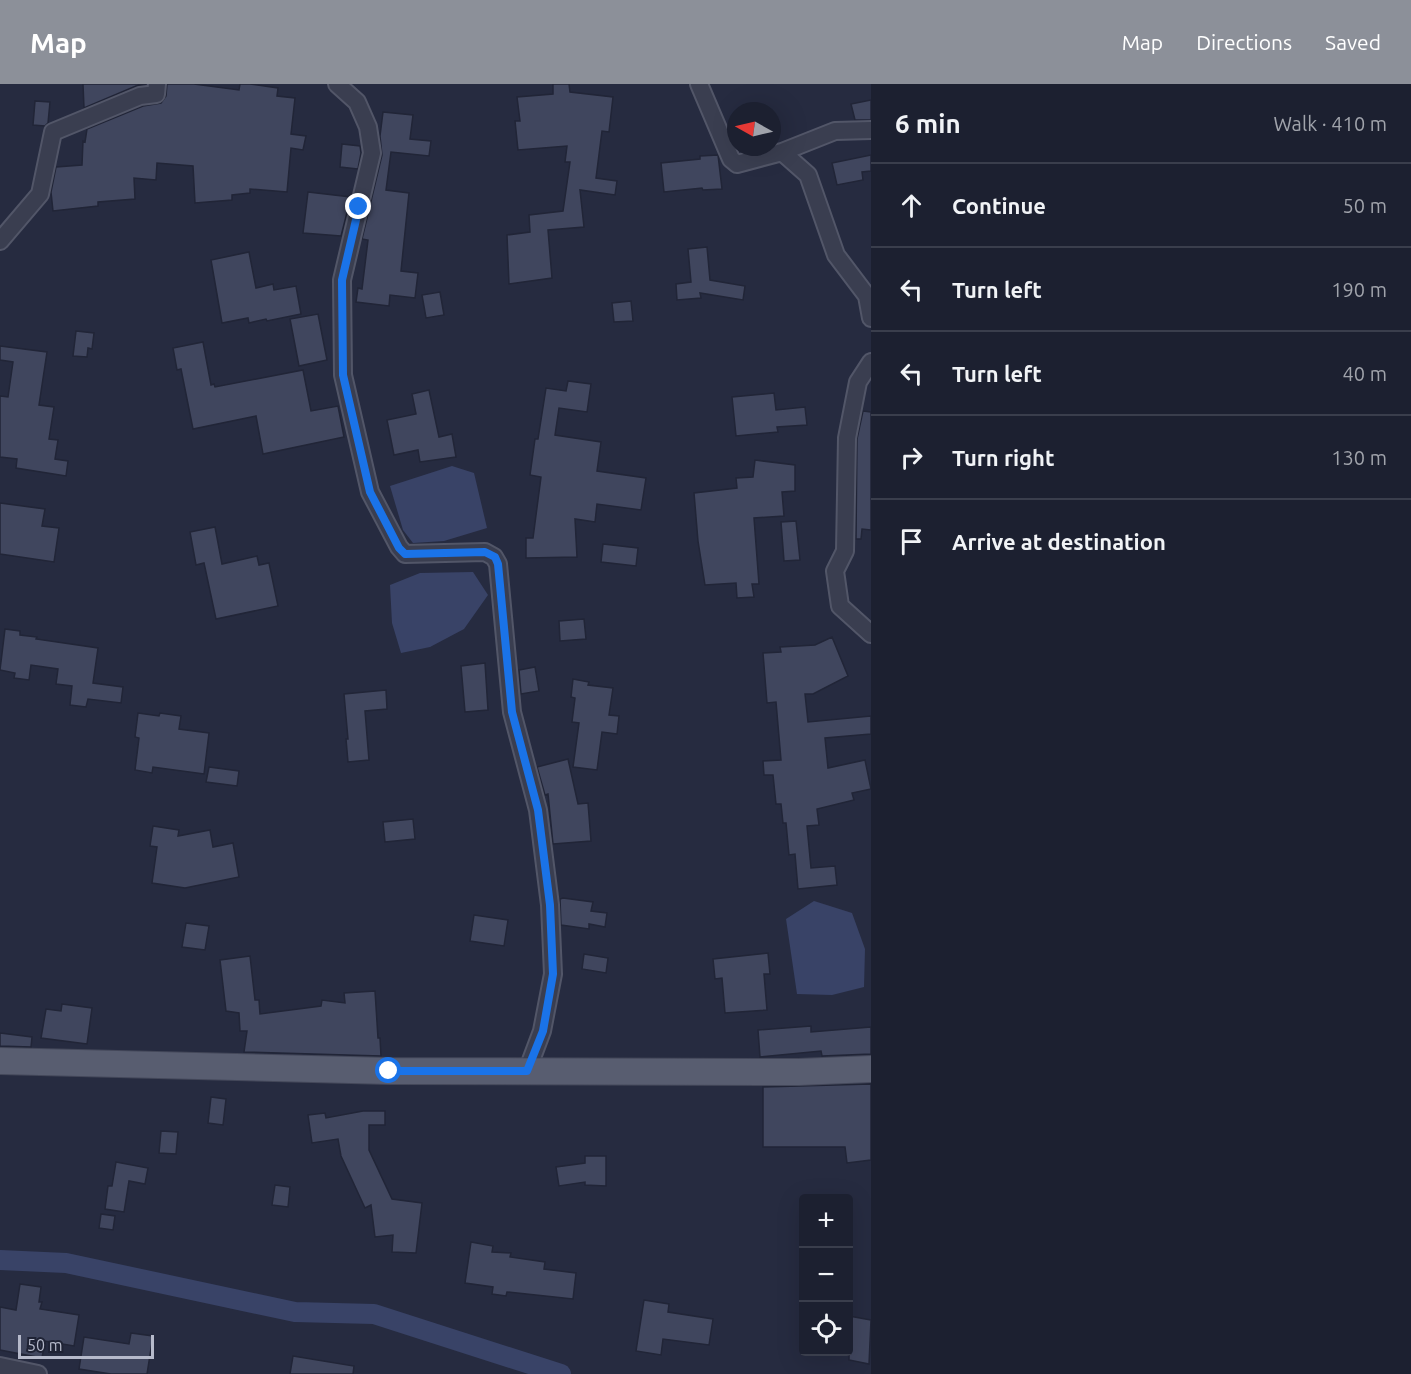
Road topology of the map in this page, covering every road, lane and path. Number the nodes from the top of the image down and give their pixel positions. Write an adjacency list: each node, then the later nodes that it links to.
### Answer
1 (157, 84): 6 (street)
2 (337, 84): 12 (street)
3 (699, 84): 5 (street)
4 (871, 130): 5 (street)
5 (782, 152): 7 (street)
6 (0, 242)
7 (871, 318)
8 (871, 362): 9 (street)
9 (871, 634)
10 (0, 1061): 12 (main road)
11 (871, 1069): 12 (main road)
12 (527, 1071)
13 (0, 1366): 14 (street)
14 (38, 1374)

